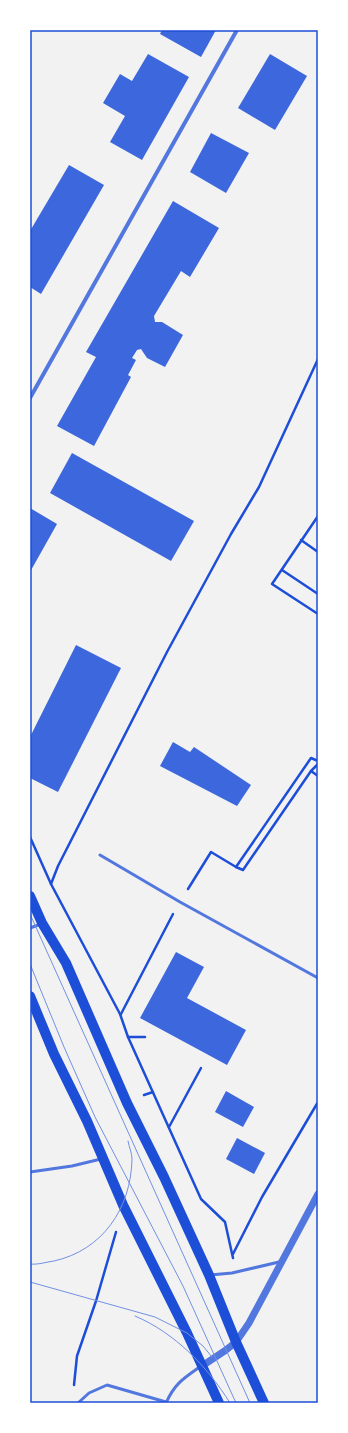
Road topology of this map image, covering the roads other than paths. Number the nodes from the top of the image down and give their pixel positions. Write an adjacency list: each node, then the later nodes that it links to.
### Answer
1 (236, 30): 2 (street)
2 (30, 398)
3 (100, 855): 7 (lane)
4 (30, 896): 5 (main road)
5 (42, 923): 6 (lane); 13 (main road)
6 (30, 928)
7 (318, 978)
8 (30, 996): 9 (main road)
9 (102, 1158): 10 (lane); 15 (main road)
10 (30, 1172)
11 (318, 1194): 12 (street)
12 (281, 1262): 13 (lane); 14 (street)
13 (209, 1275): 14 (main road)
14 (236, 1342): 15 (street); 19 (main road)
15 (202, 1366): 17 (lane); 18 (main road)
16 (78, 1403): 17 (lane)
17 (166, 1403)
18 (219, 1403)
19 (264, 1403)

